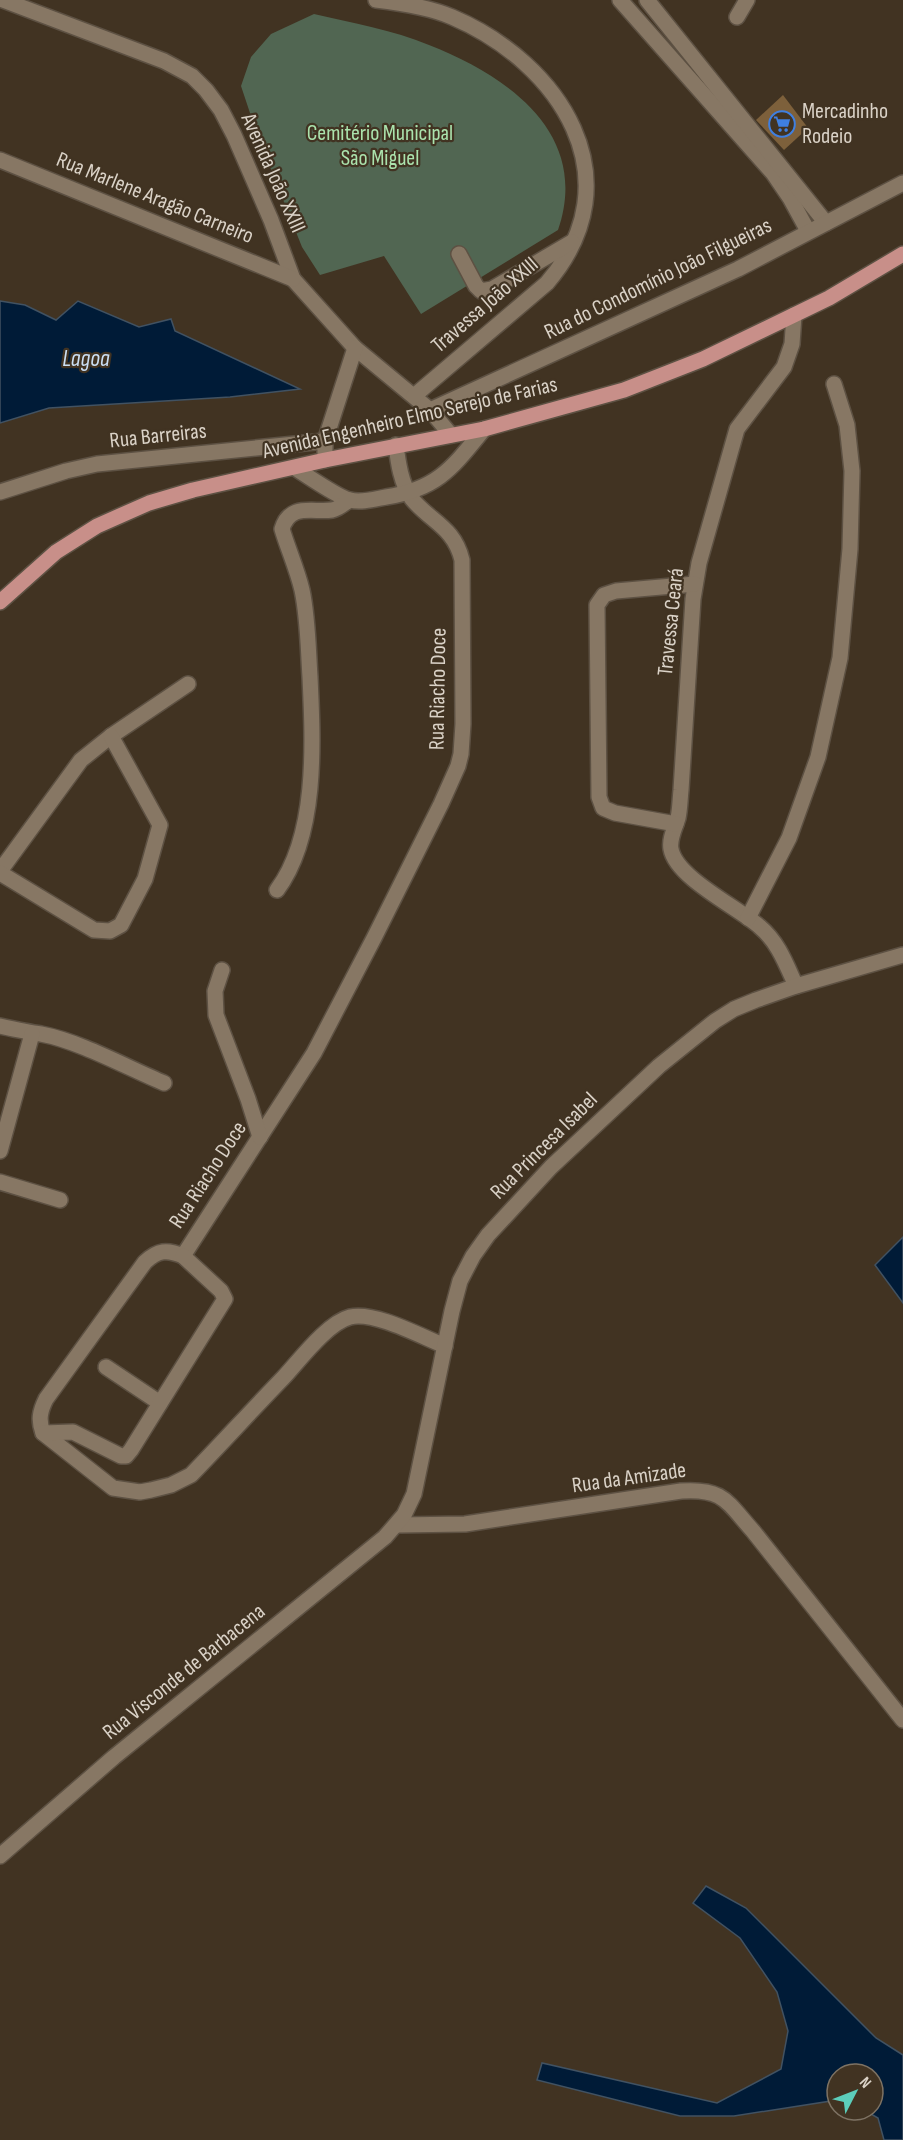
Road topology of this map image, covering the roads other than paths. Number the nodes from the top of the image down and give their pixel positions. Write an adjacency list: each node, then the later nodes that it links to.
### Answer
1 (3, 0): 14 (street, Avenida João XXIII)
2 (376, 0): 11 (street, Travessa João XXIII)
3 (620, 0): 10 (street)
4 (647, 0): 9 (street)
5 (747, 0): 6 (street)
6 (737, 17)
7 (0, 160): 14 (street, Rua Marlene Aragão Carneiro)
8 (903, 183): 9 (street, Rua do Condomínio João Filgueiras)
9 (826, 223): 10 (street, Rua do Condomínio João Filgueiras)
10 (808, 231): 19 (street, Rua do Condomínio João Filgueiras)
11 (572, 242): 12 (street); 18 (street, Travessa João XXIII)
12 (459, 254)
13 (903, 254): 15 (main road, Avenida Engenheiro Elmo Serejo de Farias)
14 (293, 279): 16 (street, Avenida João XXIII)
15 (794, 315): 20 (main road, Avenida Engenheiro Elmo Serejo de Farias); 29 (street, Travessa Ceará)
16 (355, 348): 18 (street, Avenida João XXIII); 22 (street)
17 (834, 384): 36 (street)
18 (414, 396): 19 (street, Avenida João XXIII)
19 (430, 410): 21 (street, Avenida João XXIII)
20 (484, 429): 21 (main road, Avenida Engenheiro Elmo Serejo de Farias); 27 (street)
21 (451, 435): 23 (main road, Avenida Engenheiro Elmo Serejo de Farias)
22 (325, 441): 24 (street); 26 (street, Rua Barreiras)
23 (396, 445): 24 (main road, Avenida Engenheiro Elmo Serejo de Farias); 27 (street, Rua Riacho Doce)
24 (325, 460): 25 (main road, Avenida Engenheiro Elmo Serejo de Farias)
25 (295, 468): 28 (street); 30 (main road, Avenida Engenheiro Elmo Serejo de Farias)
26 (0, 492)
27 (409, 494): 28 (street); 43 (street, Rua Riacho Doce)
28 (349, 500): 35 (street)
29 (695, 584): 33 (street, Travessa Ceará); 33 (street)
30 (0, 602)
31 (188, 684): 32 (street)
32 (111, 736): 34 (street); 34 (street)
33 (676, 824): 36 (street, Travessa Ceará)
34 (0, 872)
35 (277, 890)
36 (748, 918): 39 (street, Travessa Ceará)
37 (903, 955): 39 (street, Rua Princesa Isabel)
38 (222, 970): 43 (street)
39 (796, 986): 48 (street, Rua Princesa Isabel)
40 (0, 1026): 41 (street)
41 (32, 1034): 42 (street); 44 (street)
42 (164, 1083)
43 (260, 1137): 47 (street, Rua Riacho Doce)
44 (0, 1151)
45 (0, 1182): 46 (street)
46 (60, 1200)
47 (183, 1256): 50 (street); 51 (street, Rua Riacho Doce)
48 (446, 1347): 51 (street); 52 (street, Rua Princesa Isabel)
49 (106, 1367): 50 (street)
50 (160, 1403): 51 (street)
51 (42, 1433)
52 (398, 1525): 53 (street, Rua da Amizade); 54 (street, Rua Visconde de Barbacena)
53 (903, 1720)
54 (0, 1856)

